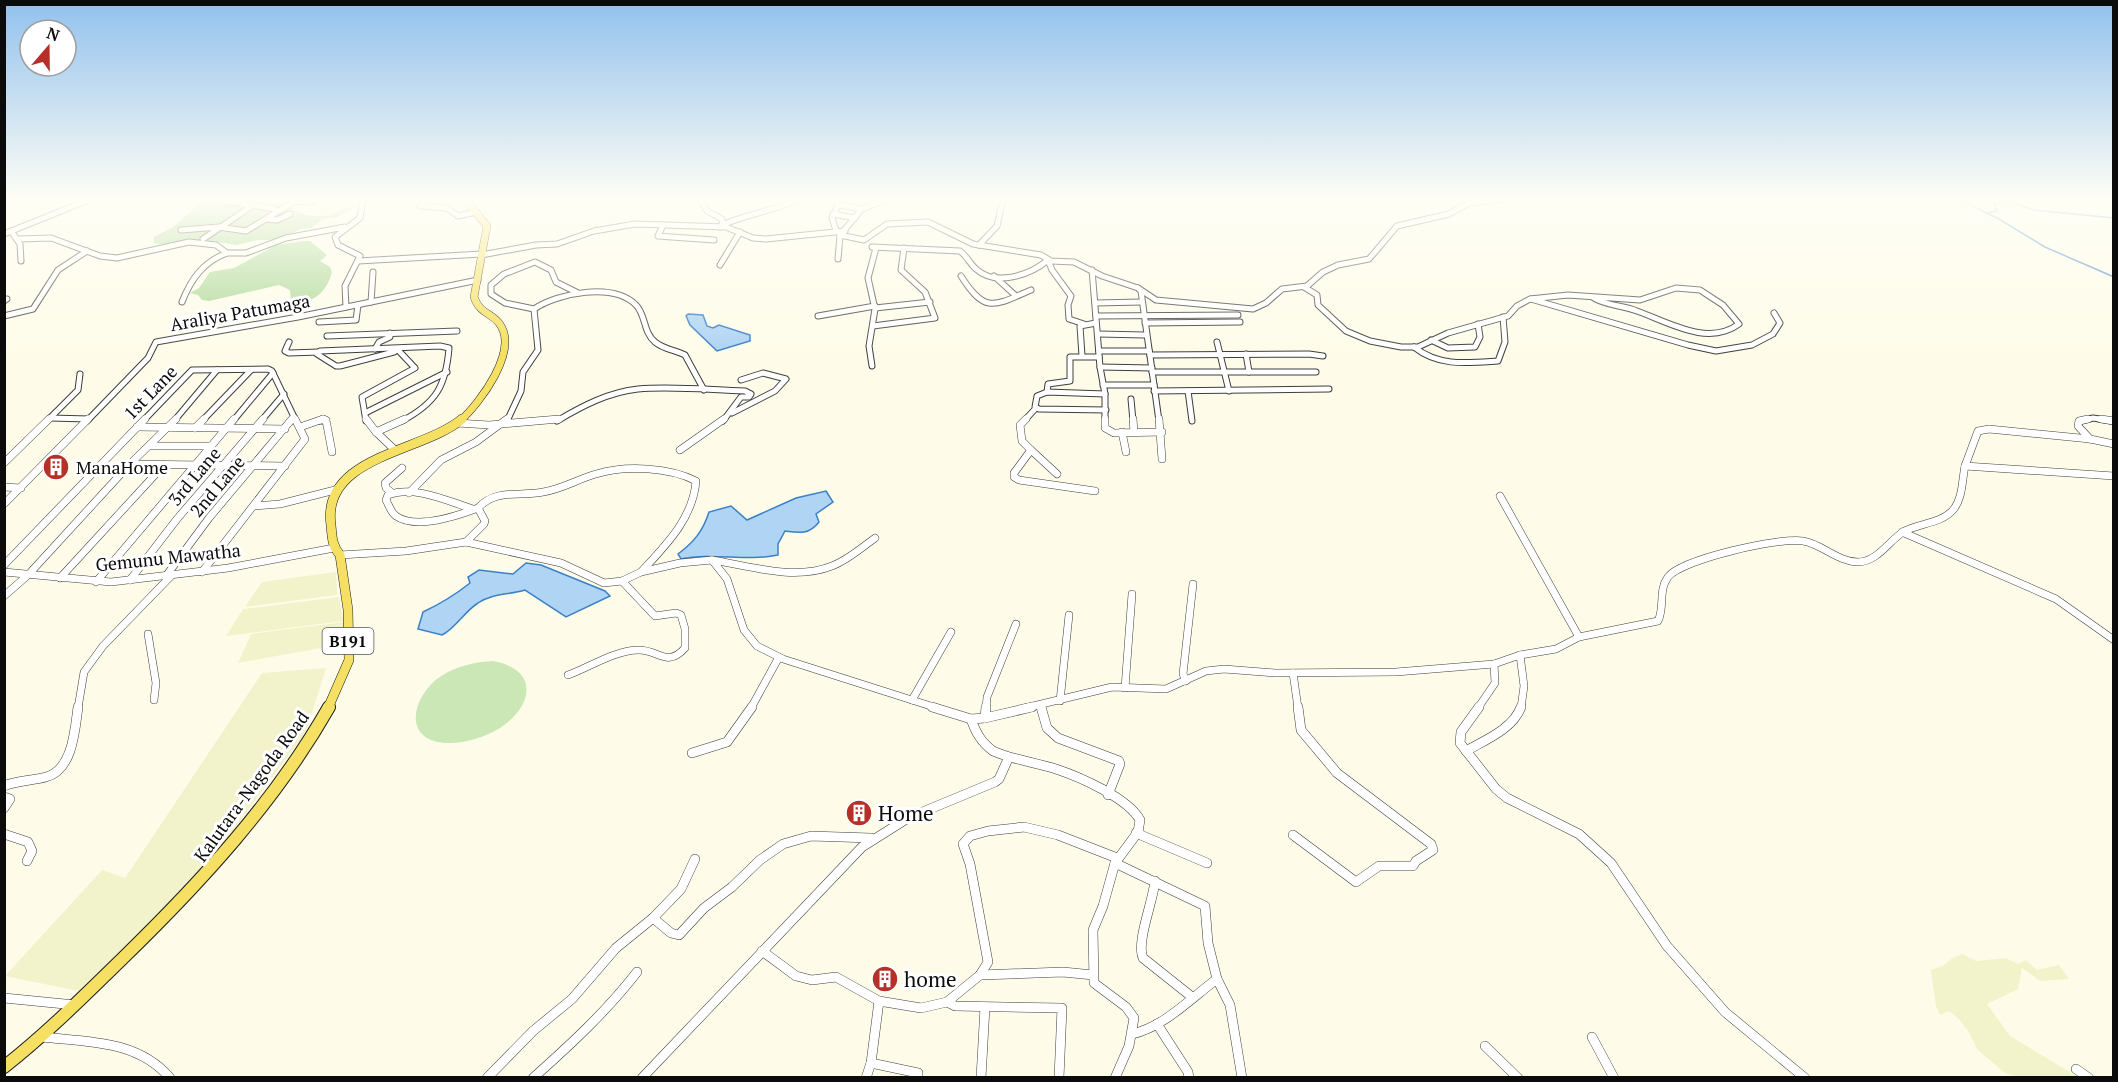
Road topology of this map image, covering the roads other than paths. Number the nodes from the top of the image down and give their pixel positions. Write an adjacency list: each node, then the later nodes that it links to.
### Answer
1 (22, 249): 21 (street)
2 (83, 249): 16 (street)
3 (150, 249): 16 (street)
4 (224, 249): 17 (street)
5 (255, 249): 17 (street)
6 (349, 249): 22 (street)
7 (482, 249): 18 (main road)
8 (509, 249): 18 (street)
9 (729, 249): 23 (street)
10 (840, 249): 19 (street)
11 (874, 249): 42 (street)
12 (904, 249): 38 (street)
13 (932, 249): 27 (street)
14 (1007, 249): 20 (street)
15 (1377, 249): 29 (street)
16 (87, 251): 46 (street)
17 (227, 253): 36 (street)
18 (481, 254): 22 (street); 28 (main road)
19 (838, 259)
20 (1048, 260): 24 (street); 27 (street); 53 (street)
21 (21, 261)
22 (357, 261): 43 (street)
23 (720, 265)
24 (1092, 270): 30 (street); 40 (street)
25 (374, 272): 37 (street)
26 (960, 276): 33 (street)
27 (994, 276): 33 (street)
28 (478, 280): 37 (street, Araliya Patumaga); 106 (main road)
29 (1304, 287): 30 (street); 64 (street)
30 (1138, 288): 39 (street)
31 (1031, 290): 33 (street)
32 (578, 293): 44 (street); 44 (street); 88 (street)
33 (1016, 296)
34 (1592, 297): 34 (street); 35 (street)
35 (1530, 299): 45 (street); 49 (street)
36 (182, 302)
37 (371, 302): 41 (street, Araliya Patumaga)
38 (930, 302): 42 (street); 55 (street)
39 (1142, 302): 40 (street); 48 (street)
40 (1095, 303): 50 (street)
41 (358, 305): 43 (street, Araliya Patumaga); 51 (street)
42 (875, 307): 47 (street); 55 (street)
43 (345, 308): 102 (street, Araliya Patumaga)
44 (534, 309): 105 (street)
45 (1774, 313)
46 (4, 316)
47 (818, 316)
48 (1143, 316): 50 (street); 52 (street); 52 (street)
49 (1503, 317): 54 (street); 64 (street)
50 (1096, 320): 53 (street); 58 (street)
51 (319, 322)
52 (1145, 323): 59 (street)
53 (1084, 324): 72 (street)
54 (1478, 324): 61 (street); 61 (street)
55 (873, 326): 74 (street)
56 (457, 331): 57 (street)
57 (390, 333): 60 (street); 65 (street)
58 (1098, 334): 59 (street); 69 (street)
59 (1145, 335): 68 (street)
60 (327, 336)
61 (1431, 340): 64 (street)
62 (290, 342): 67 (street)
63 (1217, 342): 70 (street)
64 (1414, 347)
65 (375, 349): 66 (street); 67 (street)
66 (399, 349): 67 (street); 79 (street); 98 (street)
67 (319, 352)
68 (1150, 353): 69 (street); 70 (street); 78 (street)
69 (1099, 354): 72 (street); 75 (street)
70 (1220, 354): 71 (street); 80 (street)
71 (1246, 354): 73 (street); 81 (street)
72 (1082, 356): 92 (street)
73 (1323, 357)
74 (872, 366)
75 (1100, 367): 78 (street); 86 (street)
76 (217, 370): 77 (street, 1st Lane); 107 (street, 1st Lane); 109 (street)
77 (251, 370): 83 (street, 1st Lane); 110 (street)
78 (1152, 370): 80 (street); 87 (street)
79 (447, 372): 98 (street); 114 (street)
80 (1224, 372): 81 (street); 91 (street)
81 (1249, 372): 82 (street)
82 (1316, 372)
83 (273, 373): 93 (street); 111 (street)
84 (80, 374): 101 (street)
85 (741, 380): 99 (street)
86 (1103, 385): 87 (street); 94 (street)
87 (1154, 388): 90 (street); 117 (street)
88 (704, 390): 99 (street); 105 (street)
89 (1329, 390): 91 (street)
90 (1188, 391): 91 (street); 103 (street)
91 (1229, 391)
92 (1047, 392): 94 (street); 96 (street)
93 (284, 394): 100 (street); 112 (street, 3rd Lane)
94 (1105, 394): 97 (street)
95 (1131, 399): 116 (street)
96 (1036, 408): 97 (street); 123 (street)
97 (1106, 410): 115 (street)
98 (365, 413): 114 (street)
99 (732, 413): 122 (street)
100 (294, 417): 108 (street); 113 (street, 2nd Lane)
101 (50, 418): 102 (street); 128 (street)
102 (89, 419): 140 (street, Araliya Patumaga)
103 (1192, 421)
104 (2114, 421): 118 (street)
105 (506, 422): 106 (street); 144 (street)
106 (457, 423): 124 (main road)
107 (137, 427): 109 (street); 154 (street, 1st Lane)
108 (300, 427): 125 (street); 133 (street)
109 (168, 428): 110 (street); 120 (street)
110 (195, 428): 111 (street)
111 (225, 429): 112 (street); 121 (street)
112 (253, 429): 113 (street); 132 (street, 3rd Lane)
113 (285, 429): 135 (street, 2nd Lane)
114 (376, 432): 124 (street)
115 (1122, 432): 116 (street); 126 (street)
116 (1134, 432): 117 (street)
117 (1162, 432): 127 (street)
118 (2090, 439): 119 (street); 134 (street)
119 (2114, 444)
120 (151, 446): 121 (street); 129 (street)
121 (210, 446): 131 (street)
122 (680, 450)
123 (1031, 450): 137 (street); 142 (street)
124 (396, 451): 141 (main road)
125 (332, 452)
126 (1126, 452)
127 (1162, 459)
128 (4, 463)
129 (130, 464): 130 (street); 158 (street)
130 (164, 465): 131 (street); 160 (street)
131 (195, 466): 132 (street); 163 (street)
132 (224, 466): 135 (street); 161 (street, 3rd Lane)
133 (285, 466): 135 (street); 147 (street)
134 (1965, 466): 138 (street); 149 (street)
135 (253, 467): 159 (street, 2nd Lane)
136 (402, 468): 143 (street)
137 (1057, 474)
138 (2114, 476)
139 (4, 487): 140 (street)
140 (21, 488): 146 (street, Araliya Patumaga)
141 (335, 490): 147 (street); 152 (main road, Kalutara-Nagoda Road / B191)
142 (1095, 491)
143 (391, 492): 144 (street); 148 (street)
144 (409, 493): 148 (street)
145 (1500, 496): 171 (street)
146 (4, 504)
147 (254, 506): 156 (street)
148 (475, 509): 151 (street); 157 (street)
149 (1902, 532): 171 (street); 172 (street)
150 (875, 538): 153 (street)
151 (466, 542): 152 (street, Gemunu Mawatha); 162 (street, Gemunu Mawatha)
152 (337, 551): 156 (street, Gemunu Mawatha); 212 (main road, Kalutara-Nagoda Road / B191)
153 (712, 560): 157 (street); 174 (street)
154 (4, 565)
155 (4, 572): 158 (street, Gemunu Mawatha)
156 (202, 572): 159 (street, Gemunu Mawatha)
157 (641, 572): 162 (street)
158 (28, 575): 160 (street, Gemunu Mawatha); 166 (street)
159 (168, 576): 161 (street, Gemunu Mawatha); 189 (street, 2nd Lane)
160 (60, 578): 163 (street, Gemunu Mawatha)
161 (130, 580): 163 (street, Gemunu Mawatha)
162 (622, 581): 177 (street)
163 (96, 582)
164 (1193, 584): 178 (street)
165 (1132, 594): 179 (street)
166 (4, 596)
167 (1069, 615): 182 (street)
168 (1016, 624): 184 (street)
169 (951, 632): 181 (street)
170 (148, 634): 180 (street)
171 (1579, 637): 173 (street)
172 (2114, 640)
173 (1520, 655): 175 (street); 186 (street)
174 (779, 657): 181 (street); 187 (street)
175 (1494, 664): 176 (street); 186 (street)
176 (1293, 673): 178 (street); 195 (street)
177 (568, 675)
178 (1186, 681): 179 (street)
179 (1125, 688): 182 (street)
180 (154, 700)
181 (912, 700): 185 (street)
182 (1060, 701): 183 (street)
183 (1041, 705): 184 (street); 190 (street)
184 (986, 718): 185 (street)
185 (971, 719): 188 (street)
186 (1466, 752): 235 (street)
187 (692, 753)
188 (1008, 759): 190 (street); 196 (street)
189 (4, 786)
190 (1108, 795): 193 (street)
191 (4, 797): 192 (street)
192 (4, 808)
193 (1136, 833): 198 (street); 200 (street)
194 (4, 834): 199 (street)
195 (1293, 835)
196 (872, 838): 202 (street); 203 (street)
197 (695, 859): 202 (street)
198 (1116, 860): 201 (street); 205 (street); 206 (street)
199 (27, 861)
200 (1208, 863)
201 (1155, 881): 207 (street); 208 (street)
202 (653, 918): 223 (street)
203 (762, 951): 210 (street); 225 (street)
204 (637, 972): 224 (street)
205 (980, 975): 206 (street); 211 (street)
206 (1093, 975): 215 (street)
207 (1217, 979): 208 (street); 232 (street)
208 (1191, 997): 214 (street)
209 (4, 998): 212 (street)
210 (879, 1001): 211 (street); 219 (street)
211 (947, 1002): 213 (street)
212 (75, 1005): 216 (main road, Kalutara-Nagoda Road / B191)
213 (985, 1007): 228 (street); 229 (street)
214 (1157, 1024): 215 (street); 231 (street)
215 (1132, 1034): 230 (street)
216 (42, 1037): 220 (main road, Kalutara-Nagoda Road / B191); 222 (street)
217 (1592, 1037): 234 (street)
218 (1485, 1046): 233 (street)
219 (871, 1063): 226 (street); 227 (street)
220 (4, 1067)
221 (2076, 1069): 236 (street)
222 (170, 1077)
223 (487, 1077)
224 (533, 1077)
225 (642, 1077)
226 (866, 1077)
227 (918, 1077)
228 (981, 1077)
229 (1059, 1077)
230 (1115, 1077)
231 (1189, 1077)
232 (1242, 1077)
233 (1518, 1077)
234 (1614, 1077)
235 (1805, 1077)
236 (2089, 1077)

